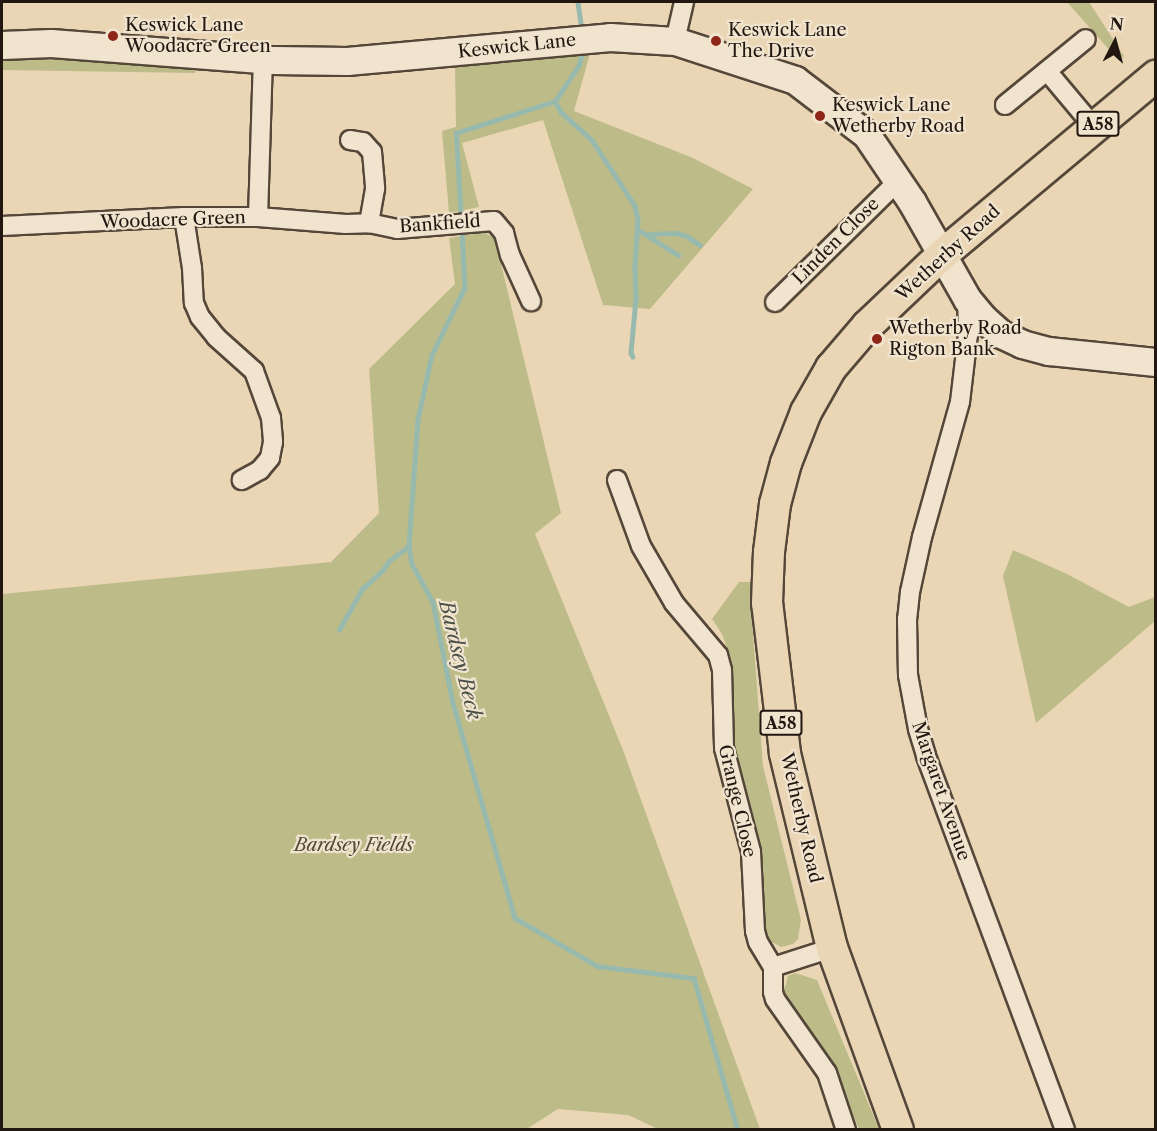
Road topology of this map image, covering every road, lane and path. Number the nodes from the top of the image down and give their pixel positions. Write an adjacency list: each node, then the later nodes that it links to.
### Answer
1 (684, 2): 3 (street)
2 (1086, 39): 6 (street)
3 (675, 41): 5 (street, Keswick Lane); 11 (street, Keswick Lane)
4 (2, 45): 5 (street, Keswick Lane)
5 (263, 59): 13 (street, Woodacre Green)
6 (1047, 71): 8 (street); 9 (street)
7 (1155, 76): 9 (main road, Wetherby Road / A58)
8 (1005, 105)
9 (1094, 127): 16 (main road, Wetherby Road / A58)
10 (350, 140): 14 (street)
11 (898, 181): 16 (street, Keswick Lane); 19 (street, Linden Close)
12 (184, 217): 13 (street, Woodacre Green); 15 (street, Woodacre Green); 21 (street)
13 (258, 217): 14 (street, Bankfield)
14 (369, 223): 18 (street, Bankfield)
15 (2, 226)
16 (943, 254): 17 (street, Keswick Lane); 23 (main road, Wetherby Road / A58)
17 (967, 299): 20 (street, Keswick Lane); 27 (street, Margaret Avenue)
18 (531, 301)
19 (775, 302)
20 (1155, 362)
21 (242, 480)
22 (617, 480): 24 (street, Grange Close)
23 (832, 948): 24 (street); 26 (main road, Wetherby Road / A58)
24 (773, 967): 25 (street, Grange Close)
25 (846, 1130)
26 (898, 1130)
27 (1065, 1130)

